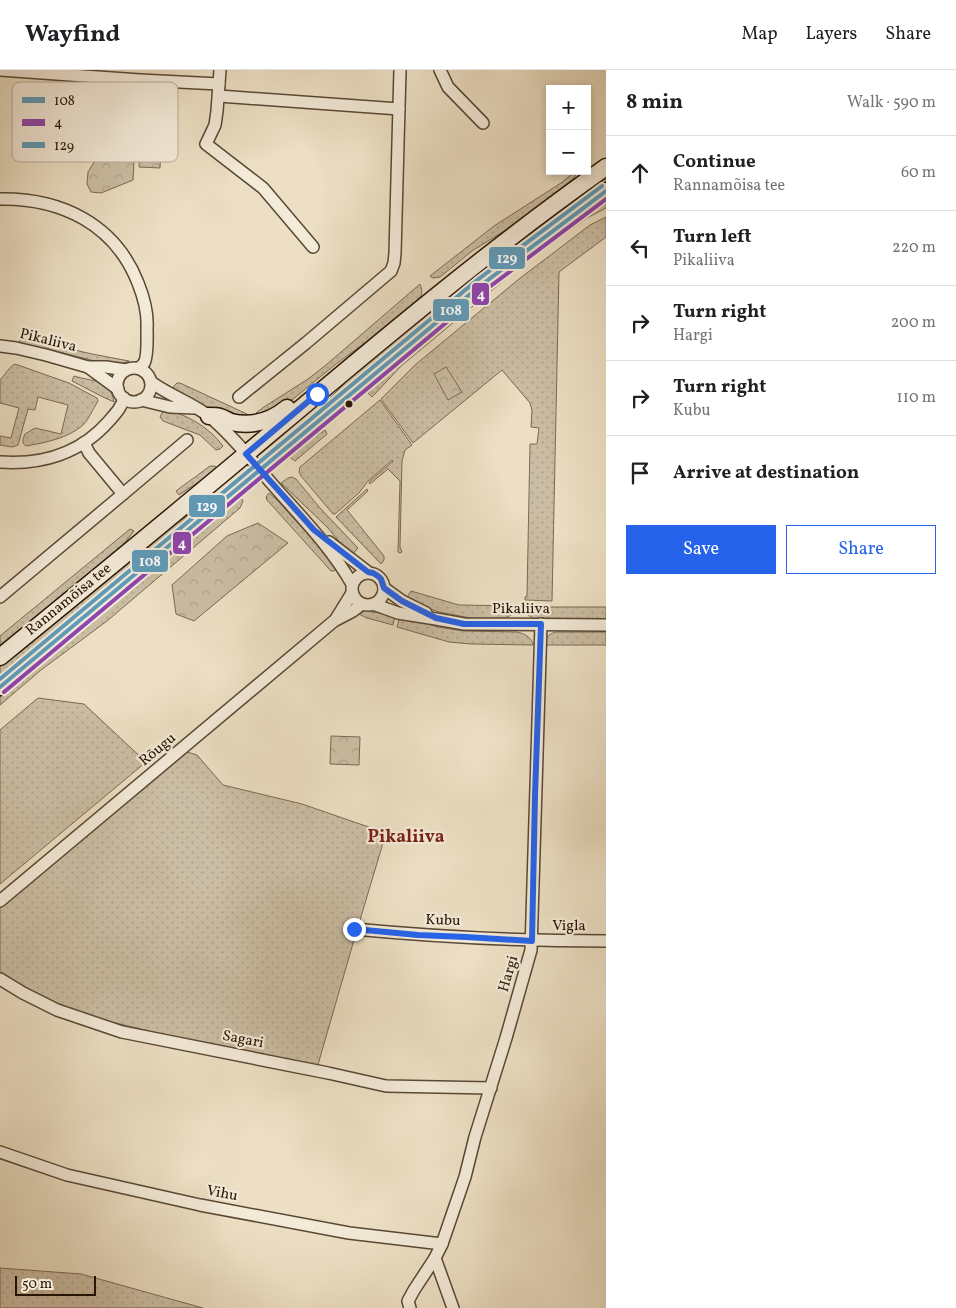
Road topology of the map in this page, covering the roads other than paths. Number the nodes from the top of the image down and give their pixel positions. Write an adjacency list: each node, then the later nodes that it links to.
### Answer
1 (0, 70): 5 (street)
2 (220, 70): 5 (street)
3 (400, 70): 7 (street)
4 (440, 70): 8 (street)
5 (219, 84): 6 (street)
6 (219, 96): 7 (street); 12 (street)
7 (399, 109): 20 (street)
8 (483, 123)
9 (606, 167): 19 (main road, Rannamõisa tee)
10 (606, 191): 27 (main road, Rannamõisa tee)
11 (0, 199): 15 (street)
12 (313, 248)
13 (0, 346): 14 (street, Pikaliiva)
14 (88, 367): 16 (street); 18 (street)
15 (139, 368): 16 (street); 17 (street)
16 (126, 370): 18 (street)
17 (151, 382): 21 (street); 22 (street, Pikaliiva)
18 (121, 393): 21 (street); 24 (street)
19 (317, 394): 22 (main road); 25 (main road, Rannamõisa tee)
20 (239, 397)
21 (141, 400): 22 (street)
22 (202, 412): 25 (street, Pikaliiva)
23 (187, 440): 28 (street)
24 (84, 443): 26 (street); 28 (street)
25 (246, 454): 27 (street, Pikaliiva); 39 (main road, Rannamõisa tee)
26 (0, 462)
27 (260, 469): 29 (street, Pikaliiva); 40 (main road, Rannamõisa tee)
28 (124, 494): 33 (street)
29 (314, 530): 30 (street, Pikaliiva); 31 (street, Pikaliiva)
30 (368, 572): 31 (street); 32 (street, Pikaliiva)
31 (352, 588): 34 (street, Pikaliiva); 36 (street, Rõugu)
32 (384, 588): 34 (street); 35 (street, Pikaliiva)
33 (0, 597)
34 (368, 604): 35 (street, Pikaliiva); 36 (street, Rõugu)
35 (436, 618): 37 (street, Pikaliiva)
36 (334, 621): 41 (street, Rõugu)
37 (541, 624): 38 (street, Pikaliiva); 43 (street, Hargi)
38 (606, 625)
39 (0, 657)
40 (0, 687)
41 (0, 901)
42 (354, 929): 43 (street, Kubu)
43 (532, 941): 44 (street, Vigla); 46 (street, Hargi)
44 (606, 941)
45 (0, 979): 46 (street, Sagari)
46 (491, 1088): 48 (street, Hargi)
47 (0, 1152): 48 (street, Vihu)
48 (442, 1244): 49 (street, Hargi)
49 (435, 1258): 50 (street, Hargi); 51 (street)
50 (410, 1308)
51 (453, 1308)

